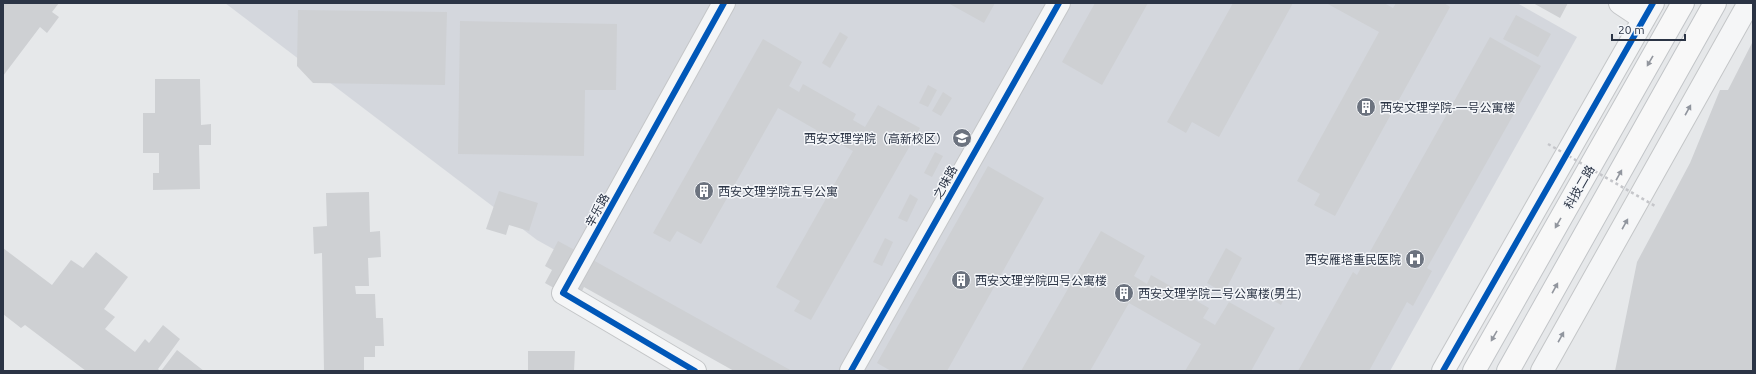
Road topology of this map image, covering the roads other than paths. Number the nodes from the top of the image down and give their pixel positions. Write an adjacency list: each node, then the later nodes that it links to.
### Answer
1 (724, 3): 8 (street, 辛乐路)
2 (1059, 3): 9 (street, 之味路)
3 (1620, 3): 7 (street)
4 (1683, 3): 11 (main road, 科技二路, one-way to 11)
5 (1715, 3): 12 (main road, one-way to 5)
6 (1749, 3): 13 (street, one-way to 6)
7 (1648, 11): 10 (street)
8 (695, 371)
9 (851, 371)
10 (1443, 371)
11 (1474, 371)
12 (1508, 371)
13 (1542, 371)

